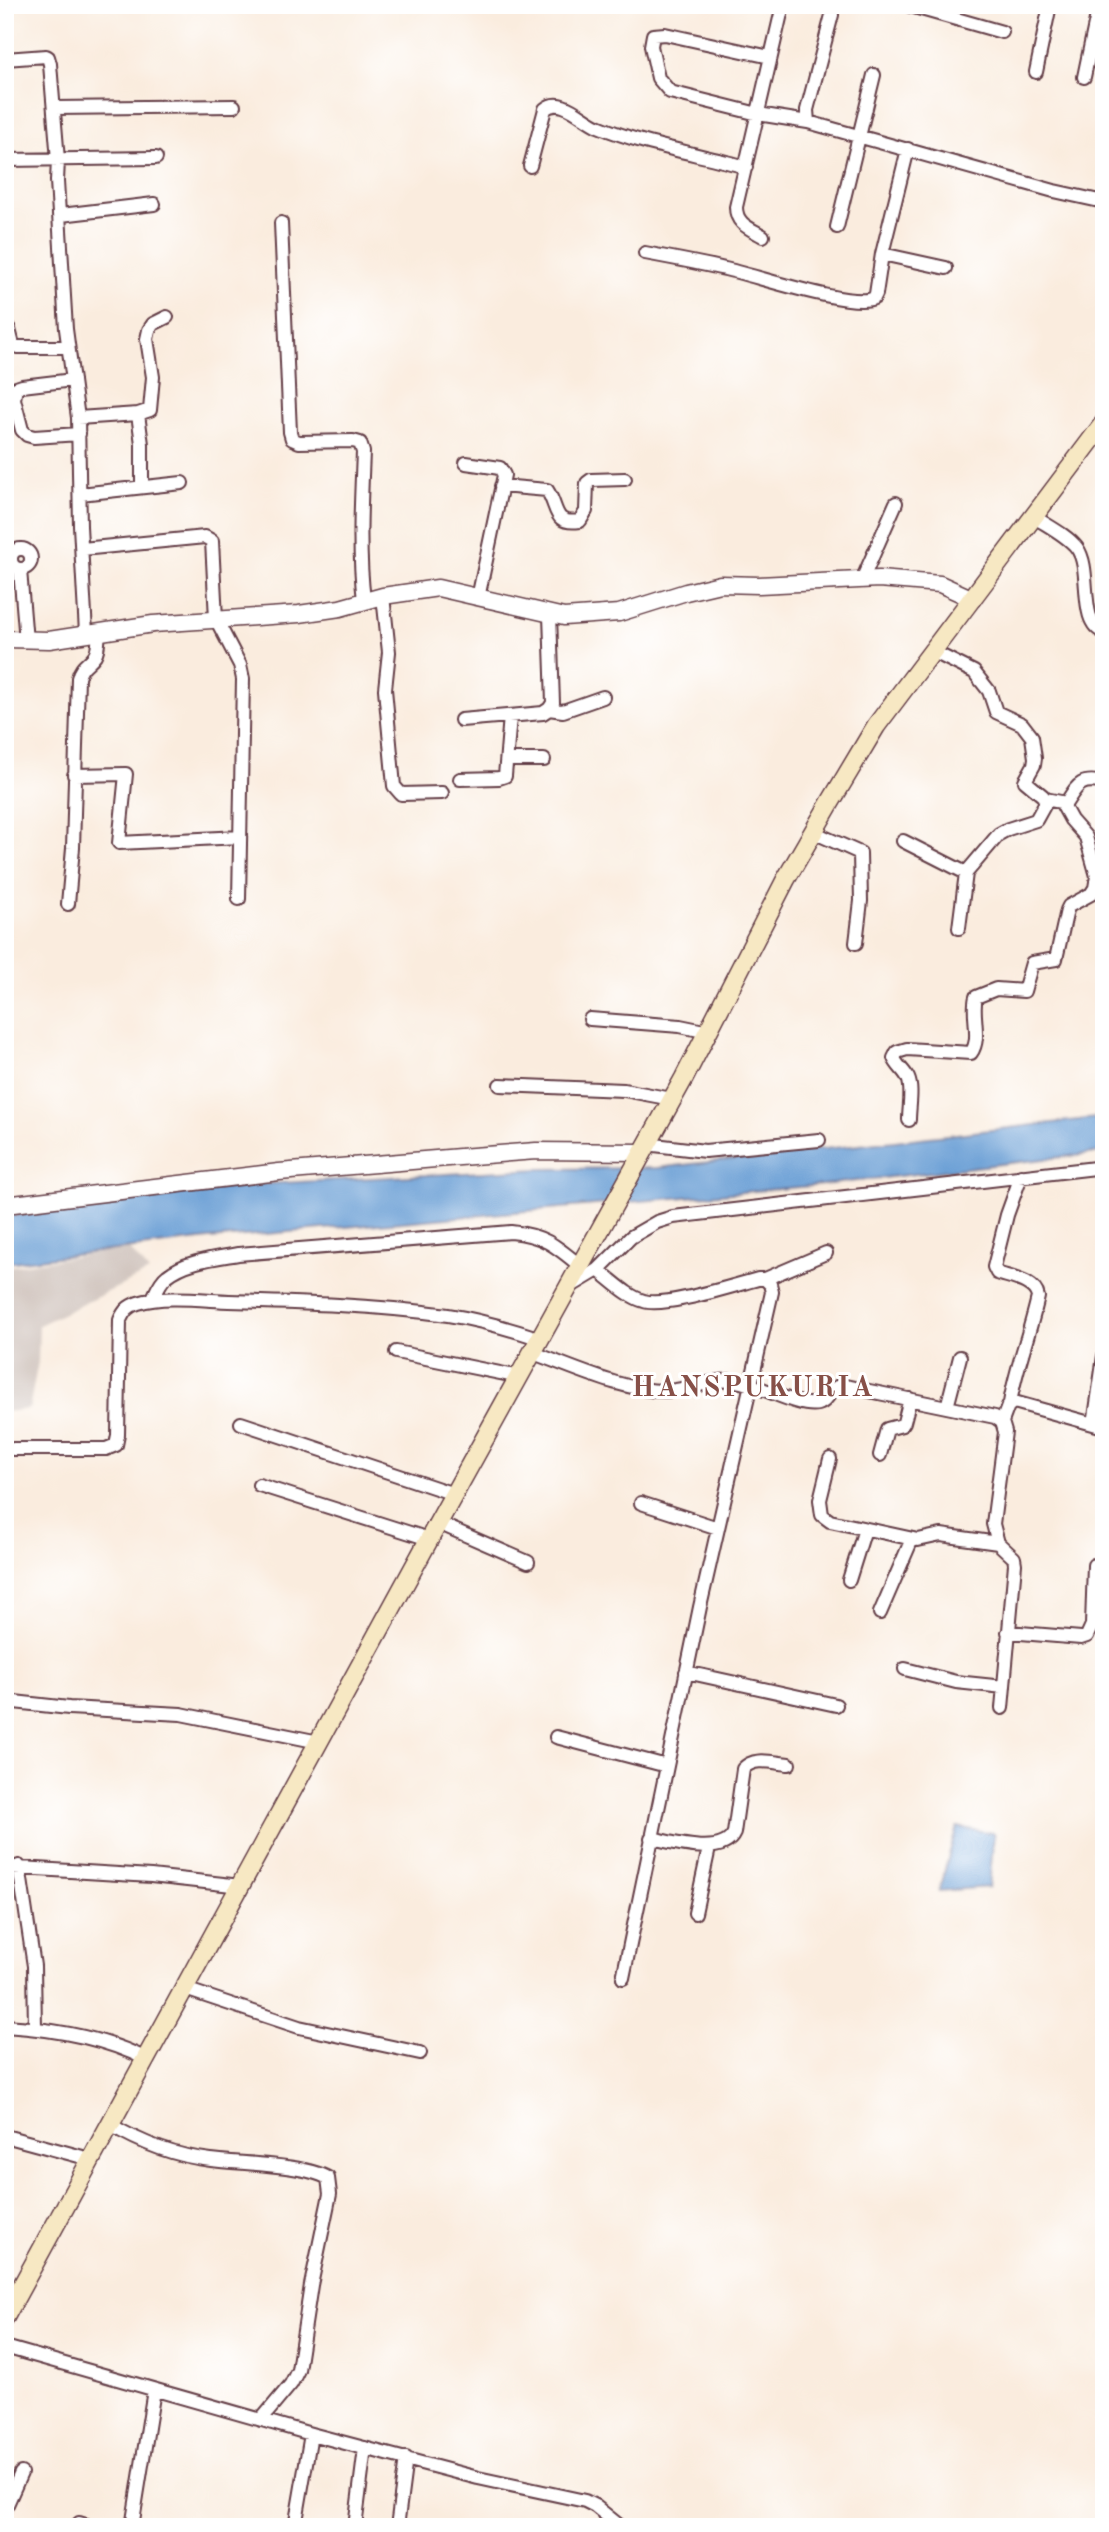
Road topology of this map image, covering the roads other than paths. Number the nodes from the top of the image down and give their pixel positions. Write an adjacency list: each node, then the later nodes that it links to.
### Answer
1 (783, 5): 7 (street)
2 (829, 5): 15 (street)
3 (907, 5): 6 (street)
4 (1050, 5): 9 (street)
5 (1099, 5): 11 (street)
6 (1002, 32)
7 (770, 57): 14 (street); 14 (street)
8 (5, 59): 13 (street)
9 (1036, 72)
10 (874, 75): 16 (street)
11 (1084, 77)
12 (234, 106): 13 (street)
13 (55, 108): 20 (street)
14 (758, 114): 15 (street); 22 (street)
15 (808, 122): 16 (street)
16 (858, 137): 17 (street); 27 (street)
17 (908, 149): 23 (street); 30 (street)
18 (156, 158): 20 (street)
19 (5, 160): 20 (street)
20 (58, 160): 25 (street)
21 (530, 166): 22 (street)
22 (746, 167): 28 (street)
23 (1104, 202)
24 (154, 204): 25 (street)
25 (61, 215): 34 (street)
26 (282, 223): 55 (street)
27 (837, 227)
28 (762, 236)
29 (645, 253): 30 (street)
30 (882, 254): 31 (street)
31 (946, 268)
32 (167, 317): 36 (street)
33 (5, 323): 34 (street)
34 (68, 347): 35 (street)
35 (73, 380): 37 (street); 39 (street)
36 (138, 414): 37 (street); 44 (street)
37 (78, 418): 39 (street)
38 (1104, 423): 47 (main road)
39 (79, 433): 45 (street)
40 (466, 463): 43 (street)
41 (625, 479): 43 (street)
42 (182, 483): 44 (street)
43 (501, 486): 53 (street)
44 (142, 487): 45 (street)
45 (80, 494): 48 (street)
46 (896, 502): 51 (street)
47 (1032, 516): 54 (main road); 59 (street)
48 (82, 550): 57 (street); 58 (street)
49 (8, 558): 50 (street); 50 (street)
50 (20, 570): 61 (street)
51 (863, 578): 54 (street); 56 (street)
52 (383, 596): 53 (street); 55 (street); 72 (street)
53 (478, 598): 56 (street)
54 (973, 599): 62 (main road)
55 (364, 600): 57 (street)
56 (550, 615): 64 (street)
57 (216, 620): 58 (street); 76 (street)
58 (93, 632): 61 (street); 69 (street)
59 (1104, 632)
60 (5, 639): 61 (street)
61 (26, 641)
62 (932, 651): 73 (street); 75 (main road)
63 (603, 697): 64 (street)
64 (549, 709): 65 (street)
65 (510, 716): 66 (street); 67 (street)
66 (461, 720)
67 (508, 760): 68 (street); 70 (street)
68 (544, 760)
69 (74, 775): 76 (street); 80 (street)
70 (460, 779)
71 (1104, 783): 74 (street)
72 (442, 793)
73 (1045, 799): 74 (street); 78 (street)
74 (1064, 806): 87 (street)
75 (813, 832): 82 (street); 84 (main road)
76 (240, 836): 79 (street)
77 (903, 841): 78 (street)
78 (966, 873): 81 (street)
79 (239, 899)
80 (68, 904)
81 (959, 928)
82 (856, 943)
83 (590, 1019): 84 (street)
84 (709, 1032): 86 (main road)
85 (500, 1085): 86 (street)
86 (672, 1100): 89 (main road)
87 (909, 1119)
88 (819, 1140): 89 (street)
89 (642, 1152): 92 (street); 94 (main road)
90 (1104, 1167): 91 (street)
91 (1021, 1176): 95 (street); 106 (street)
92 (5, 1205)
93 (827, 1252): 96 (street)
94 (579, 1265): 97 (main road); 98 (street)
95 (598, 1270): 96 (street); 97 (street)
96 (765, 1279): 104 (street)
97 (568, 1288): 99 (main road)
98 (152, 1300): 99 (street); 111 (street)
99 (537, 1346): 103 (main road); 104 (street)
100 (396, 1352): 103 (street)
101 (1104, 1356): 110 (street)
102 (960, 1357): 107 (street)
103 (520, 1377): 115 (main road)
104 (751, 1385): 105 (street); 118 (street)
105 (909, 1399): 107 (street); 112 (street)
106 (1010, 1403): 108 (street); 110 (street)
107 (947, 1408): 108 (street)
108 (1002, 1422): 122 (street)
109 (241, 1423): 115 (street)
110 (1099, 1425)
111 (13, 1449)
112 (880, 1455)
113 (830, 1459): 119 (street)
114 (259, 1485): 120 (street)
115 (454, 1494): 117 (main road)
116 (640, 1503): 118 (street)
117 (438, 1523): 120 (main road); 123 (street)
118 (718, 1528): 129 (street)
119 (865, 1528): 121 (street); 125 (street)
120 (429, 1539): 135 (main road)
121 (912, 1539): 122 (street); 126 (street)
122 (998, 1543): 127 (street)
123 (528, 1562)
124 (1094, 1565): 127 (street)
125 (849, 1580)
126 (880, 1614)
127 (1008, 1632): 130 (street)
128 (905, 1669): 130 (street)
129 (686, 1672): 132 (street); 137 (street)
130 (1004, 1687): 133 (street)
131 (5, 1701): 135 (street)
132 (836, 1705)
133 (1002, 1708)
134 (556, 1737): 137 (street)
135 (319, 1742): 141 (main road)
136 (789, 1764): 139 (street)
137 (667, 1766): 138 (street)
138 (651, 1838): 139 (street); 143 (street)
139 (709, 1848): 142 (street)
140 (12, 1867): 141 (street); 146 (street)
141 (241, 1886): 144 (main road)
142 (695, 1913)
143 (623, 1978)
144 (185, 1989): 147 (street); 148 (main road)
145 (5, 2026): 146 (street)
146 (35, 2028): 148 (street)
147 (420, 2053)
148 (146, 2059): 149 (main road)
149 (109, 2124): 151 (main road); 155 (street)
150 (5, 2136): 151 (street)
151 (90, 2159): 152 (main road)
152 (5, 2317)
153 (5, 2347): 154 (street)
154 (154, 2389): 155 (street); 163 (street)
155 (261, 2420): 156 (street)
156 (311, 2434): 157 (street); 164 (street)
157 (365, 2448): 158 (street); 165 (street)
158 (407, 2458): 166 (street); 167 (street)
159 (21, 2473): 160 (street)
160 (5, 2509)
161 (79, 2523): 162 (street)
162 (92, 2527)
163 (132, 2527)
164 (295, 2527)
165 (355, 2527)
166 (397, 2527)
167 (621, 2527)

